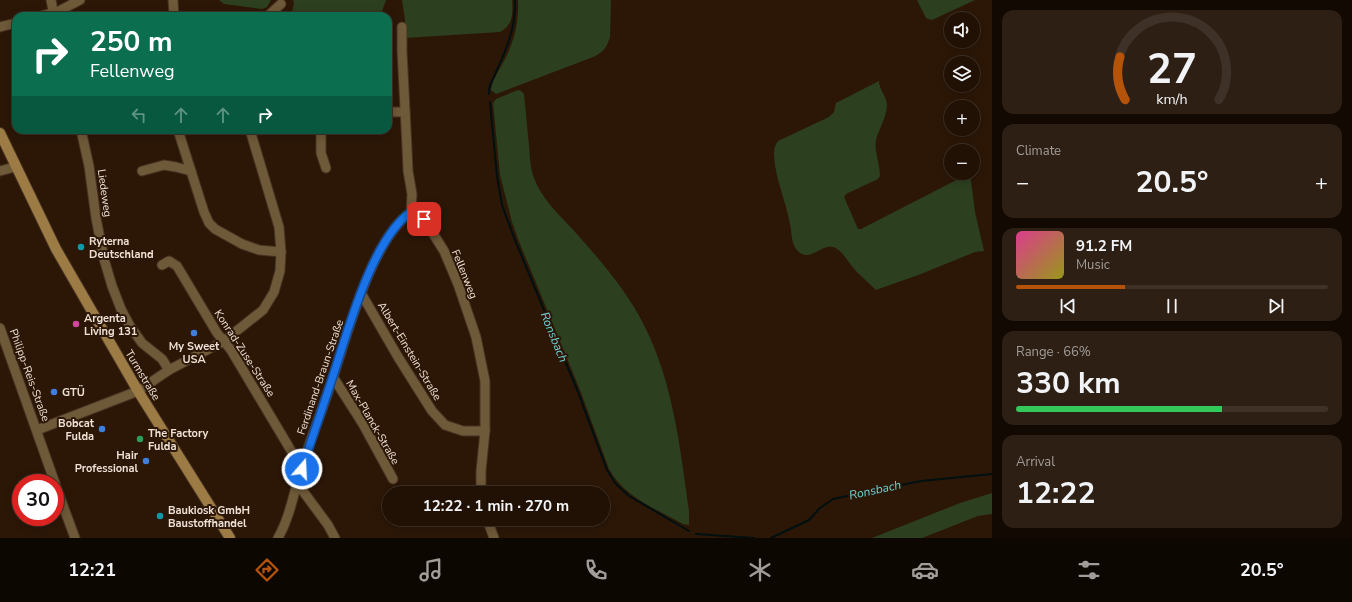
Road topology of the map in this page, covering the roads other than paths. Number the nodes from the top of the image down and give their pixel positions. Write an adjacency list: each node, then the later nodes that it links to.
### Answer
1 (51, 0): 5 (street)
2 (80, 0): 6 (street)
3 (173, 0): 7 (street)
4 (281, 4): 8 (street)
5 (54, 12)
6 (58, 12)
7 (174, 12)
8 (272, 12)
9 (12, 24): 10 (street)
10 (0, 27)
11 (402, 27): 13 (street)
12 (392, 112): 13 (street)
13 (405, 112): 24 (street)
14 (0, 133): 19 (main road, Turmstraße)
15 (82, 134): 30 (street, Liedeweg)
16 (179, 134): 22 (street)
17 (251, 134): 25 (street)
18 (321, 134): 20 (street)
19 (16, 167): 23 (street); 32 (main road, Turmstraße)
20 (326, 168)
21 (142, 171): 22 (street)
22 (191, 171): 25 (street)
23 (0, 172)
24 (411, 212): 27 (street, Ferdinand-Braun-Straße); 34 (street, Fellenweg)
25 (281, 252): 29 (street)
26 (162, 265): 29 (street, Konrad-Zuse-Straße)
27 (361, 293): 31 (street, Ferdinand-Braun-Straße); 34 (street, Albert-Einstein-Straße)
28 (0, 328): 33 (street, Philipp-Reis-Straße)
29 (224, 341): 30 (street); 35 (street, Konrad-Zuse-Straße)
30 (169, 370): 32 (street)
31 (333, 377): 35 (street, Ferdinand-Braun-Straße); 37 (street, Max-Planck-Straße)
32 (138, 391): 33 (street, Philipp-Reis-Straße); 43 (main road, Turmstraße)
33 (37, 430): 36 (street, Philipp-Reis-Straße)
34 (485, 431): 39 (street, Fellenweg)
35 (302, 469): 38 (street, Ferdinand-Braun-Straße)
36 (52, 474)
37 (393, 479)
38 (297, 483): 44 (street, Ferdinand-Braun-Straße); 45 (street)
39 (481, 486)
40 (64, 508): 42 (street, Philipp-Reis-Straße)
41 (490, 526): 46 (street)
42 (75, 538)
43 (230, 538)
44 (278, 538)
45 (334, 538)
46 (494, 538)

